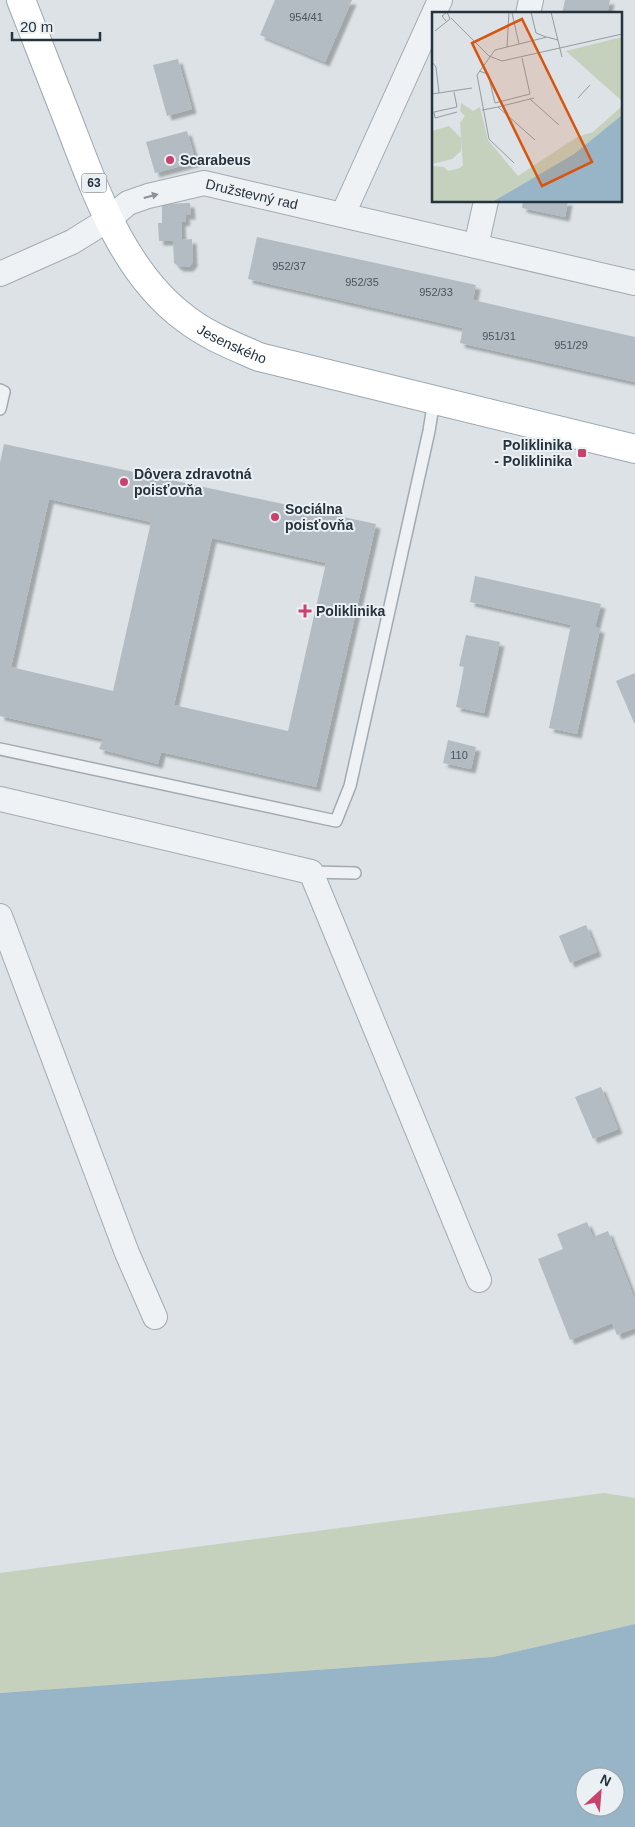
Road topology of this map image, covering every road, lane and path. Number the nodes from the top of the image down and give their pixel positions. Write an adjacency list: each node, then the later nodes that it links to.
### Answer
1 (21, 0): 7 (main road, Jesenského / 63)
2 (440, 0): 3 (street)
3 (435, 12)
4 (432, 18): 6 (street)
5 (486, 202): 8 (street)
6 (343, 214): 7 (street, Družstevný rad, one-way to 6); 8 (street, Družstevný rad)
7 (109, 219): 9 (street, Družstevný rad); 12 (main road, Jesenského / 63)
8 (476, 246): 10 (street, Družstevný rad)
9 (0, 274)
10 (635, 283)
11 (0, 390): 13 (lane)
12 (434, 400): 14 (main road, Jesenského / 63); 15 (lane)
13 (0, 409)
14 (635, 449)
15 (0, 749)
16 (0, 800): 17 (street)
17 (311, 872): 18 (lane); 20 (street)
18 (356, 873)
19 (0, 916): 21 (street)
20 (479, 1280)
21 (155, 1317)

